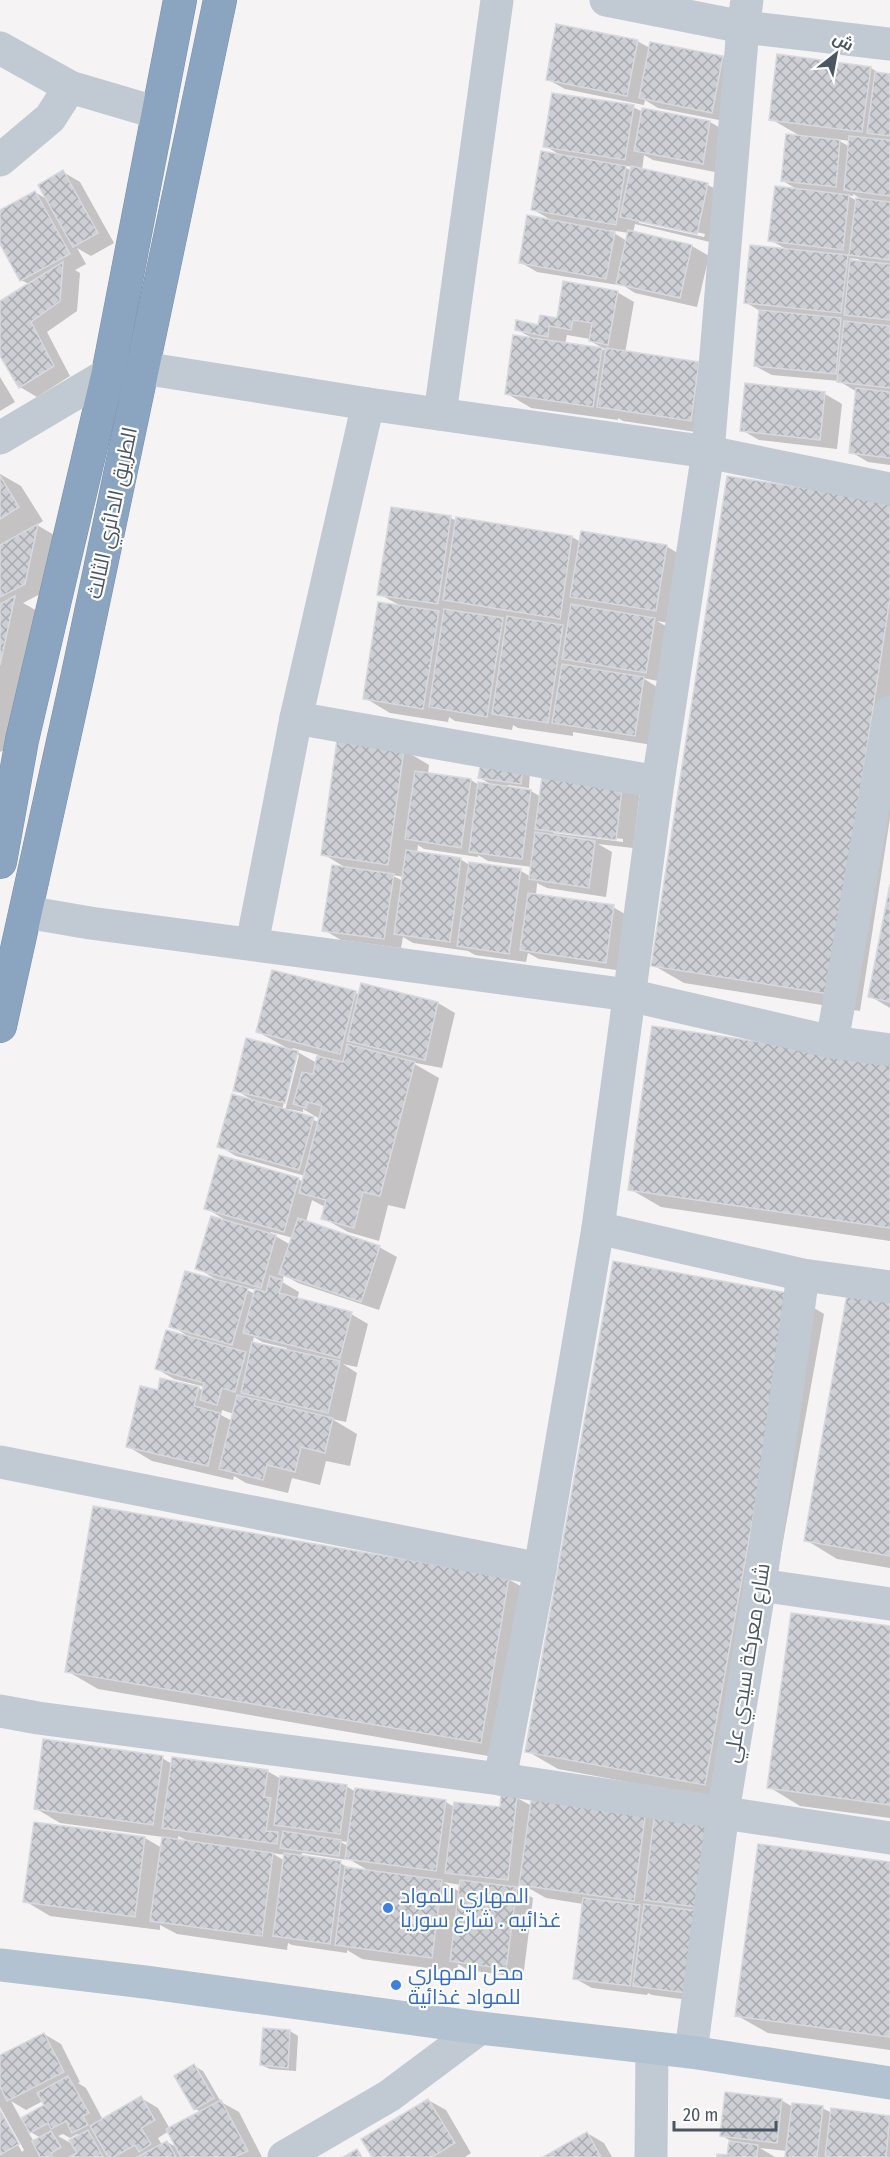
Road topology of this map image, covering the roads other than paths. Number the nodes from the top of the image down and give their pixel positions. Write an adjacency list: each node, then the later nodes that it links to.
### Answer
1 (180, 0): 9 (highway, الطريق الدائري الثالث)
2 (220, 0): 11 (highway, الطريق الدائري الثالث)
3 (497, 0): 14 (street)
4 (606, 0): 5 (street)
5 (745, 13): 6 (street); 16 (street)
6 (890, 44)
7 (0, 48): 8 (street)
8 (69, 87): 9 (street); 10 (street)
9 (158, 113): 12 (highway, الطريق الدائري الثالث)
10 (0, 160)
11 (143, 368): 13 (street); 23 (highway, الطريق الدائري الثالث)
12 (108, 374): 15 (street); 20 (highway, الطريق الدائري الثالث)
13 (368, 404): 14 (street); 18 (street)
14 (440, 414): 16 (street)
15 (0, 438)
16 (708, 452): 17 (street); 21 (street)
17 (890, 489)
18 (296, 718): 21 (street); 24 (street)
19 (889, 724): 27 (street)
20 (11, 747): 22 (highway, الطريق الدائري الثالث)
21 (658, 782): 25 (street)
22 (0, 862)
23 (26, 912): 24 (street); 26 (highway, الطريق الدائري الثالث)
24 (252, 944): 25 (street)
25 (629, 995): 27 (street); 29 (street)
26 (0, 1026)
27 (832, 1042): 28 (street)
28 (890, 1050)
29 (598, 1228): 30 (street); 33 (street)
30 (802, 1275): 31 (street); 34 (street, شارع معركة سيدي علي)
31 (890, 1287)
32 (0, 1462): 33 (street)
33 (540, 1569): 37 (street)
34 (760, 1586): 35 (street); 38 (street, شارع معركة سيدي علي)
35 (890, 1604)
36 (0, 1711): 37 (street)
37 (500, 1779): 38 (street)
38 (723, 1812): 39 (street); 43 (street, شارع معركة سيدي علي)
39 (890, 1838)
40 (1, 1965): 41 (main road)
41 (480, 2028): 42 (main road); 45 (street)
42 (652, 2048): 43 (main road); 46 (street)
43 (691, 2052): 44 (main road)
44 (890, 2083)
45 (284, 2157)
46 (651, 2157)

